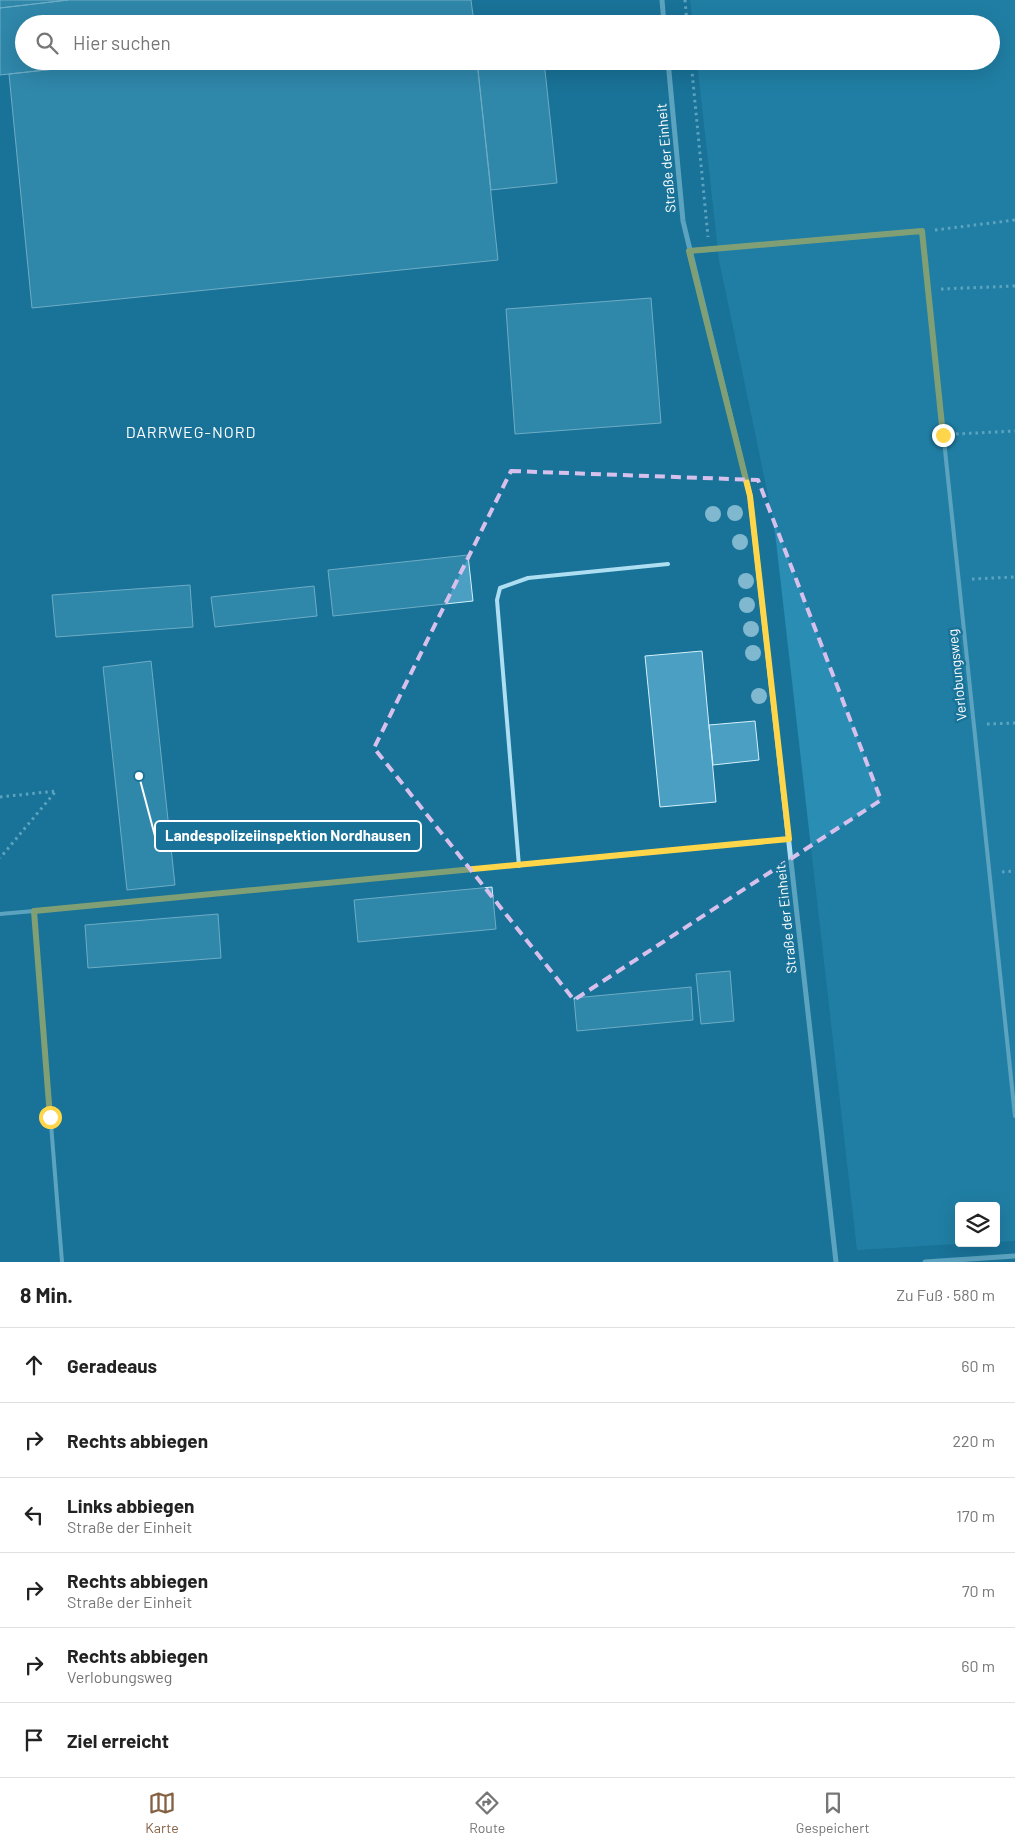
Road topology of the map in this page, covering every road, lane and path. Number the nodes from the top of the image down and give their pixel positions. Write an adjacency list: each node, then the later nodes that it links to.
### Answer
1 (662, 0): 3 (street)
2 (684, 0): 4 (path)
3 (663, 15)
4 (686, 15)
5 (669, 70): 10 (street, Straße der Einheit)
6 (692, 70): 9 (path)
7 (1015, 220): 8 (path)
8 (922, 231): 9 (street); 12 (lane, Verlobungsweg)
9 (709, 250): 10 (street)
10 (689, 251): 21 (street, Straße der Einheit)
11 (1015, 286): 12 (path)
12 (928, 290): 14 (lane, Verlobungsweg)
13 (1015, 431): 14 (path)
14 (943, 435): 17 (lane, Verlobungsweg)
15 (668, 564): 23 (lane)
16 (1015, 577): 17 (path)
17 (959, 580): 19 (lane, Verlobungsweg)
18 (1015, 723): 19 (path)
19 (974, 725): 26 (lane, Verlobungsweg)
20 (0, 796): 22 (path)
21 (789, 839): 23 (lane); 29 (street, Straße der Einheit)
22 (0, 858)
23 (519, 866): 24 (lane)
24 (34, 911): 25 (lane); 28 (lane)
25 (0, 914)
26 (1015, 1116)
27 (1015, 1256): 30 (street)
28 (62, 1262)
29 (836, 1262)
30 (925, 1262)

